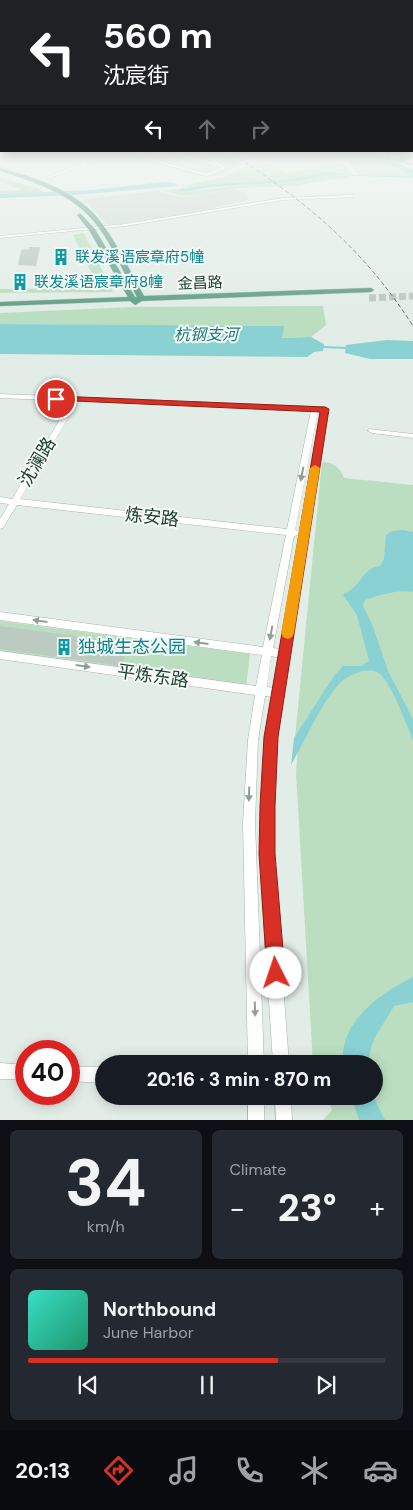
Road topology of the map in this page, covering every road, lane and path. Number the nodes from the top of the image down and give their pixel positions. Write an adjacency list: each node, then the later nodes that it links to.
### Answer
1 (66, 201): 5 (main road)
2 (76, 201): 4 (main road)
3 (269, 201): 4 (street)
4 (102, 228): 5 (street); 10 (main road)
5 (92, 229): 6 (street); 10 (main road)
6 (22, 235): 7 (street); 8 (street)
7 (0, 237)
8 (31, 239)
9 (370, 294): 10 (main road, 金昌路)
10 (136, 300): 11 (main road, 金昌路); 12 (main road, 金昌路)
11 (0, 304)
12 (0, 309)
13 (0, 396): 14 (street)
14 (75, 400): 15 (street); 19 (street, 沈澜路)
15 (320, 409): 21 (street, one-way to 21); 22 (street)
16 (372, 431): 17 (street)
17 (413, 436)
18 (0, 500): 19 (street, 炼安路)
19 (13, 502): 20 (street, 沈澜路); 21 (street, 炼安路)
20 (0, 526)
21 (290, 533): 22 (street, 炼安路); 24 (street, one-way to 24)
22 (304, 534): 25 (street)
23 (0, 616): 24 (street, one-way to 23)
24 (267, 652): 25 (street); 27 (street)
25 (284, 654): 28 (street)
26 (0, 655): 27 (street, 平炼东路, one-way to 27)
27 (260, 690): 28 (street, 平炼东路); 29 (street, one-way to 29)
28 (277, 693): 30 (street)
29 (256, 1055)
30 (280, 1055)
31 (0, 1071): 32 (street)
32 (15, 1072)
33 (80, 1074): 34 (street)
34 (95, 1075)
35 (256, 1105): 37 (street)
36 (283, 1105): 38 (street)
37 (256, 1120)
38 (284, 1120)

